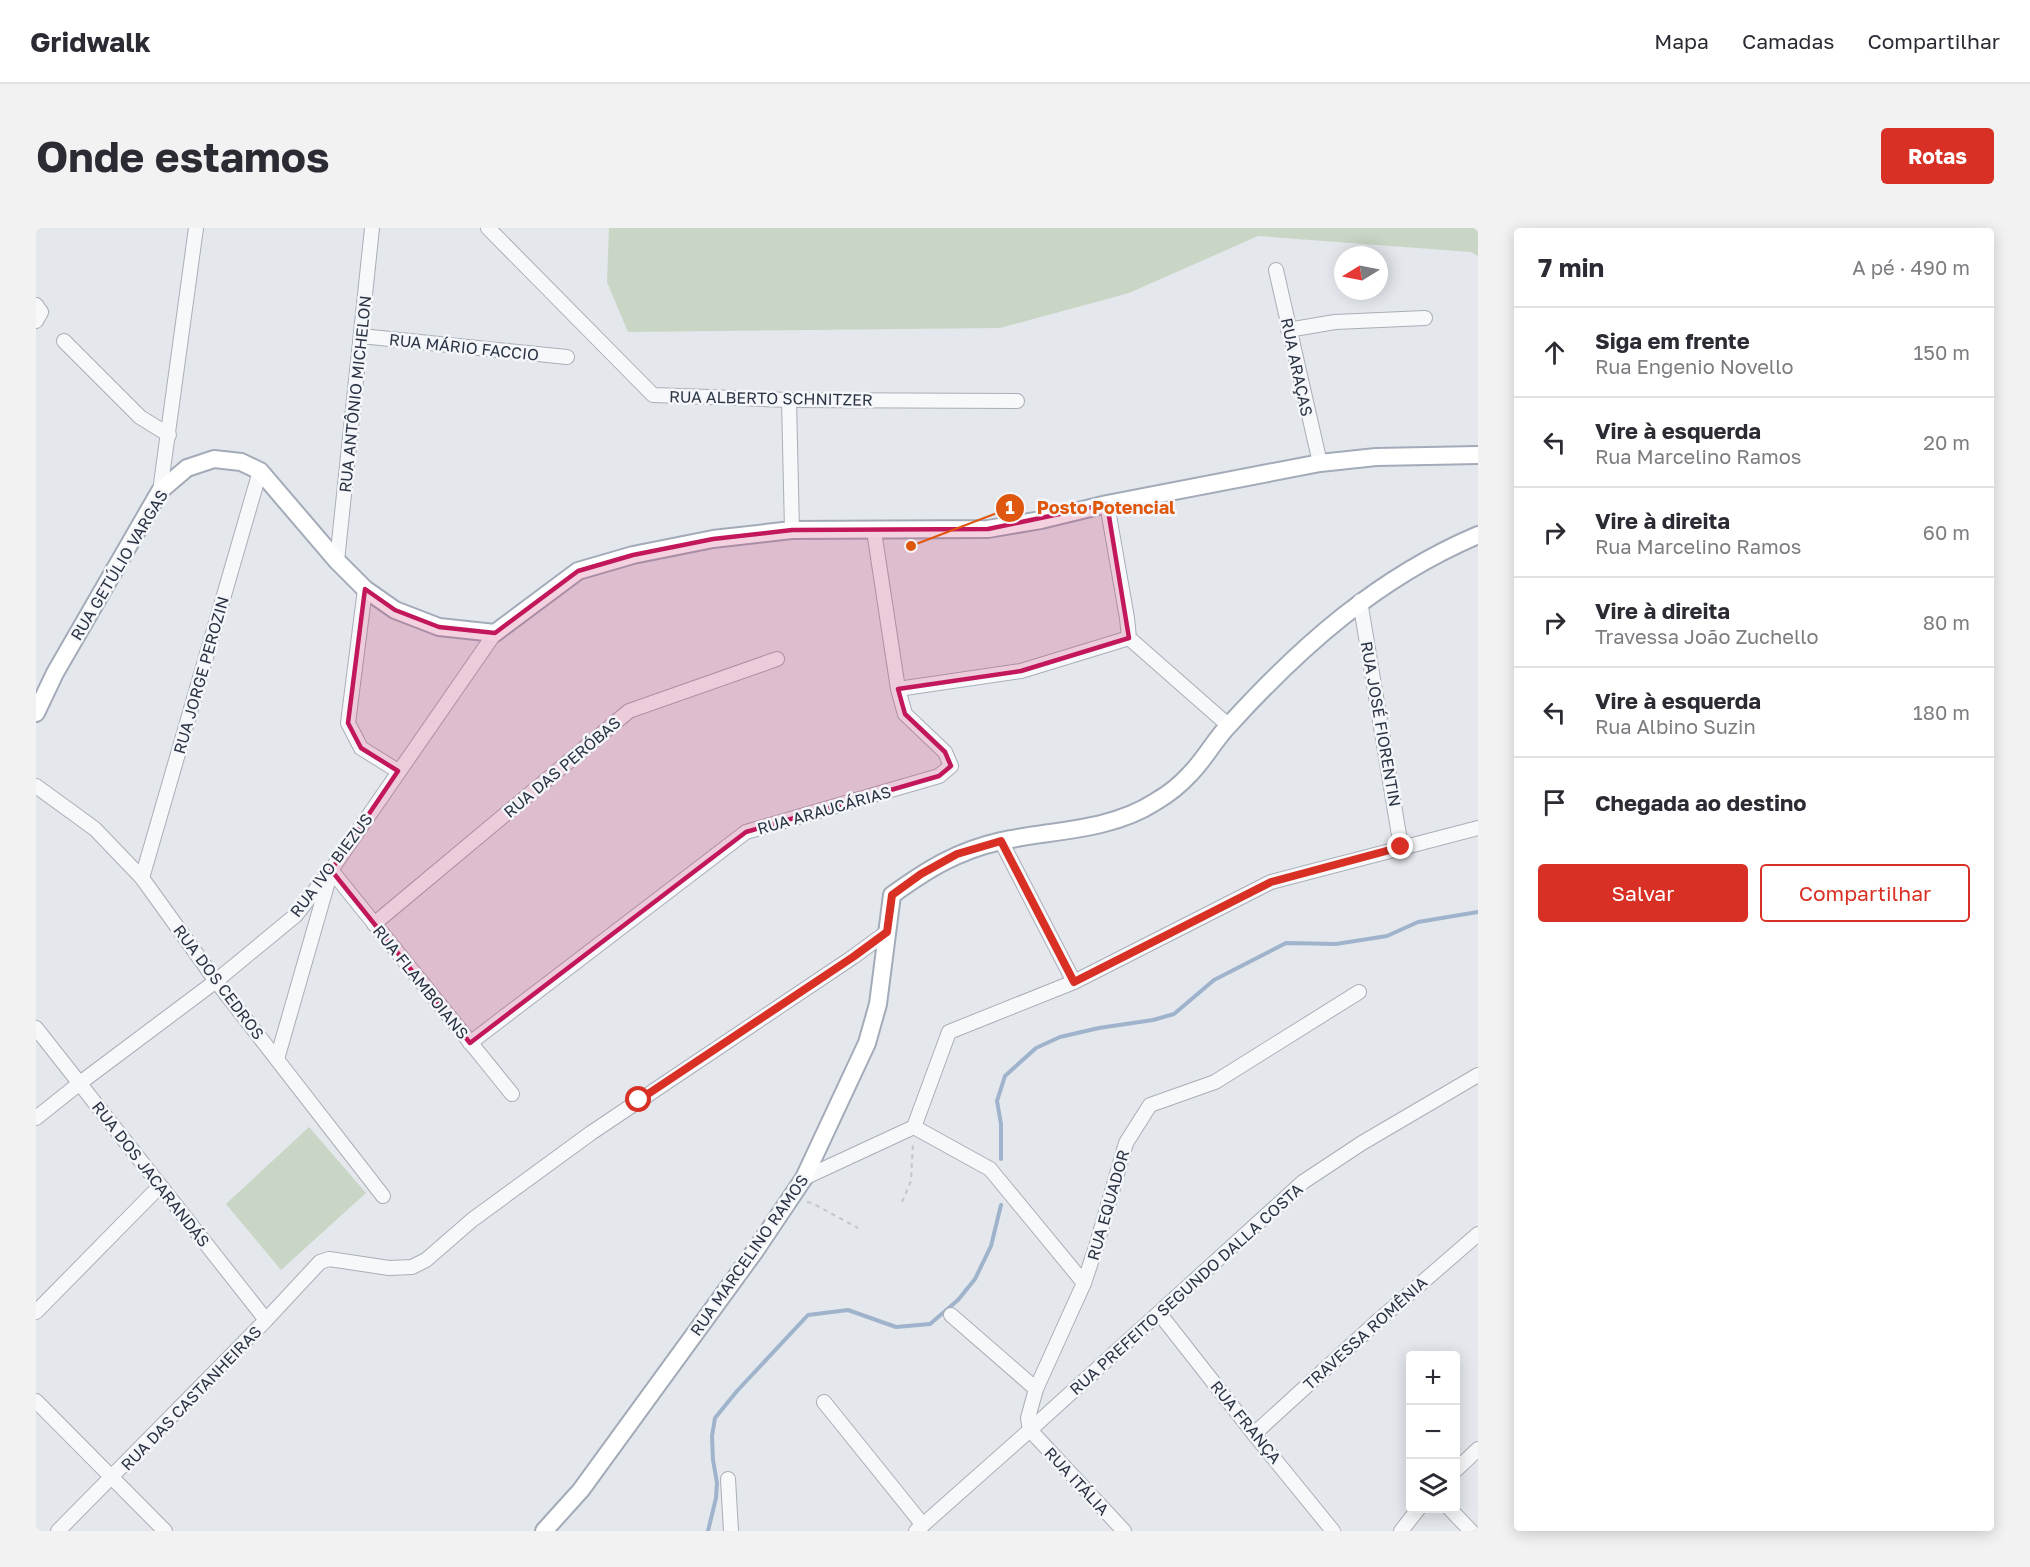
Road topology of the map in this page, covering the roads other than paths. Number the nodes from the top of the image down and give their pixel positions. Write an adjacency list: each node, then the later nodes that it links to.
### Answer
1 (196, 228): 14 (street)
2 (372, 228): 9 (street, RUA ANTÔNIO MICHELON)
3 (488, 228): 12 (street, RUA ALBERTO SCHNITZER)
4 (1276, 270): 8 (street, RUA ARAÇAS)
5 (36, 305): 7 (street)
6 (1425, 318): 8 (street)
7 (36, 321)
8 (1288, 330): 16 (street, RUA ARAÇAS)
9 (361, 336): 11 (street, RUA MÁRIO FACCIO); 23 (street, RUA ANTÔNIO MICHELON)
10 (64, 341): 14 (street)
11 (567, 357)
12 (789, 400): 13 (street, RUA ALBERTO SCHNITZER); 20 (street)
13 (1017, 401)
14 (169, 435): 18 (street)
15 (1478, 455): 16 (main road)
16 (1320, 463): 19 (main road)
17 (260, 471): 18 (main road, RUA GETÚLIO VARGAS); 23 (main road, RUA GETÚLIO VARGAS); 38 (street, RUA JORGE PEROZIN)
18 (160, 491): 30 (main road, RUA GETÚLIO VARGAS)
19 (1107, 504): 21 (main road); 27 (street)
20 (792, 530): 21 (main road); 26 (main road)
21 (874, 531): 29 (street, RUA ARAUCÁRIAS)
22 (1478, 535): 25 (main road, RUA MARCELINO RAMOS)
23 (337, 561): 24 (main road, RUA GETÚLIO VARGAS)
24 (364, 589): 26 (main road, RUA GETÚLIO VARGAS); 32 (street)
25 (1360, 601): 31 (main road, RUA MARCELINO RAMOS); 36 (street, RUA JOSÉ FIORENTIN)
26 (495, 633): 32 (street, RUA IVO BIEZUS)
27 (1129, 638): 29 (street); 31 (street)
28 (777, 659): 39 (street, RUA DAS PERÓBAS)
29 (898, 689): 45 (street, RUA ARAUCÁRIAS)
30 (36, 713)
31 (1228, 725): 35 (main road, RUA MARCELINO RAMOS)
32 (398, 771): 37 (street, RUA IVO BIEZUS)
33 (36, 786): 38 (street, RUA DOS CEDROS)
34 (1478, 828): 36 (street)
35 (1001, 841): 40 (main road, RUA MARCELINO RAMOS); 42 (street)
36 (1401, 847): 42 (street)
37 (331, 870): 39 (street, RUA FLAMBOIANS); 41 (street, RUA IVO BIEZUS); 46 (street)
38 (142, 878): 41 (street, RUA DOS CEDROS)
39 (374, 924): 45 (street, RUA FLAMBOIANS)
40 (887, 932): 52 (main road, RUA MARCELINO RAMOS); 60 (street, RUA DAS CASTANHEIRAS)
41 (216, 981): 46 (street, RUA DOS CEDROS); 48 (street, RUA IVO BIEZUS)
42 (1074, 982): 51 (street)
43 (1359, 992): 56 (street, RUA EQUADOR)
44 (36, 1028): 48 (street, RUA DOS JACARANDÁS)
45 (470, 1043): 49 (street, RUA FLAMBOIANS)
46 (277, 1059): 54 (street, RUA DOS CEDROS)
47 (1478, 1075): 58 (street, RUA PREFEITO SEGUNDO DALLA COSTA)
48 (80, 1083): 50 (street, RUA IVO BIEZUS); 53 (street, RUA DOS JACARANDÁS)
49 (512, 1094)
50 (36, 1119)
51 (914, 1127): 52 (street); 56 (street)
52 (804, 1178): 75 (main road, RUA MARCELINO RAMOS)
53 (160, 1186): 57 (street); 60 (street, RUA DOS JACARANDÁS)
54 (383, 1196)
55 (1478, 1234): 65 (street, TRAVESSA ROMÊNIA)
56 (1084, 1283): 61 (street, RUA EQUADOR)
57 (36, 1312)
58 (1159, 1313): 64 (street, RUA PREFEITO SEGUNDO DALLA COSTA); 65 (street, RUA FRANÇA)
59 (951, 1315): 61 (street)
60 (266, 1320): 68 (street, RUA DAS CASTANHEIRAS)
61 (1036, 1389): 64 (street, RUA EQUADOR)
62 (36, 1401): 68 (street)
63 (824, 1402): 72 (street)
64 (1030, 1431): 72 (street, RUA PREFEITO SEGUNDO DALLA COSTA); 77 (street, RUA ITÁLIA)
65 (1254, 1434): 78 (street, RUA FRANÇA)
66 (1478, 1449): 67 (street)
67 (1460, 1465)
68 (112, 1478): 73 (street, RUA DAS CASTANHEIRAS); 74 (street)
69 (728, 1479): 76 (street)
70 (1416, 1513): 79 (street)
71 (1453, 1513): 80 (street)
72 (919, 1528)
73 (58, 1531)
74 (165, 1531)
75 (544, 1531)
76 (731, 1531)
77 (1124, 1531)
78 (1334, 1531)
79 (1401, 1531)
80 (1471, 1531)

